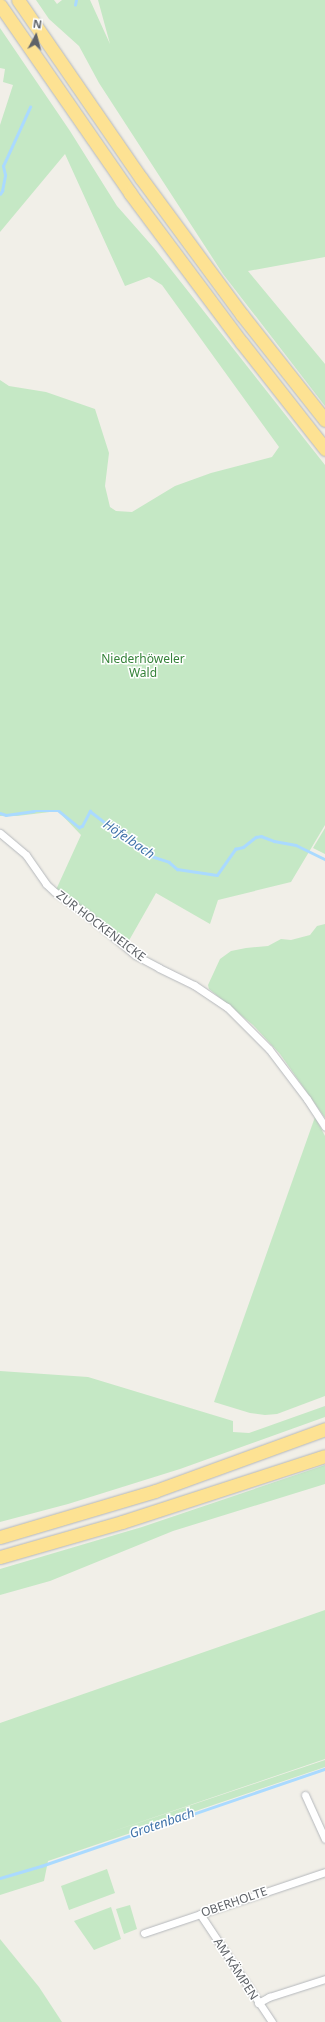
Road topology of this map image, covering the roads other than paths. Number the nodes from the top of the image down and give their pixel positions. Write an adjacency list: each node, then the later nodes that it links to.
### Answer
1 (18, 0): 3 (highway)
2 (0, 5): 4 (highway)
3 (325, 420)
4 (325, 449)
5 (0, 833): 6 (street, ZUR HOCKENEICKE)
6 (325, 1127)
7 (325, 1429): 9 (highway)
8 (325, 1456): 10 (highway)
9 (0, 1537)
10 (0, 1557)
11 (305, 1795): 12 (street)
12 (325, 1839)
13 (325, 1872): 14 (street, OBERHOLTE)
14 (200, 1914): 15 (street, OBERHOLTE); 17 (street, AM KÄMPEN)
15 (144, 1933)
16 (325, 1979): 17 (street)
17 (258, 2004): 18 (street, AM KÄMPEN)
18 (272, 2022)

